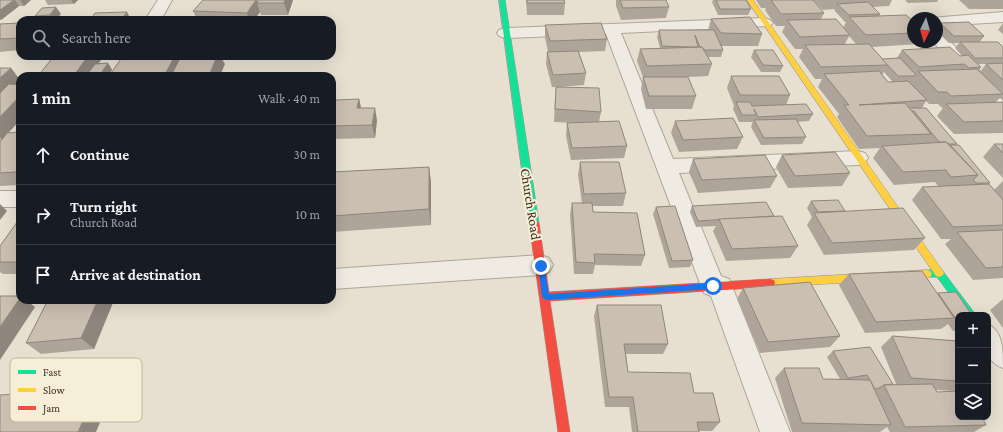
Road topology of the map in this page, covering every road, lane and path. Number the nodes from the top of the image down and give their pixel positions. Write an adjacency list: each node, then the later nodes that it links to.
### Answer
1 (165, 0): 4 (street)
2 (502, 0): 9 (street, Church Road)
3 (750, 0): 7 (street)
4 (155, 16)
5 (1003, 17): 6 (street)
6 (943, 21)
7 (765, 23): 8 (street); 12 (street)
8 (612, 29): 9 (street); 13 (street)
9 (505, 33): 16 (street, Church Road)
10 (943, 43): 11 (street)
11 (1003, 106)
12 (858, 158): 13 (street); 17 (street)
13 (666, 166): 19 (street)
14 (0, 199): 15 (street)
15 (16, 199)
16 (541, 266): 18 (street); 20 (street, Church Road)
17 (939, 273): 19 (street); 21 (street)
18 (336, 279)
19 (717, 286): 20 (street); 25 (street)
20 (546, 297): 24 (street, Church Road)
21 (969, 312)
22 (991, 340): 23 (street)
23 (1003, 356)
24 (564, 432)
25 (775, 432)

